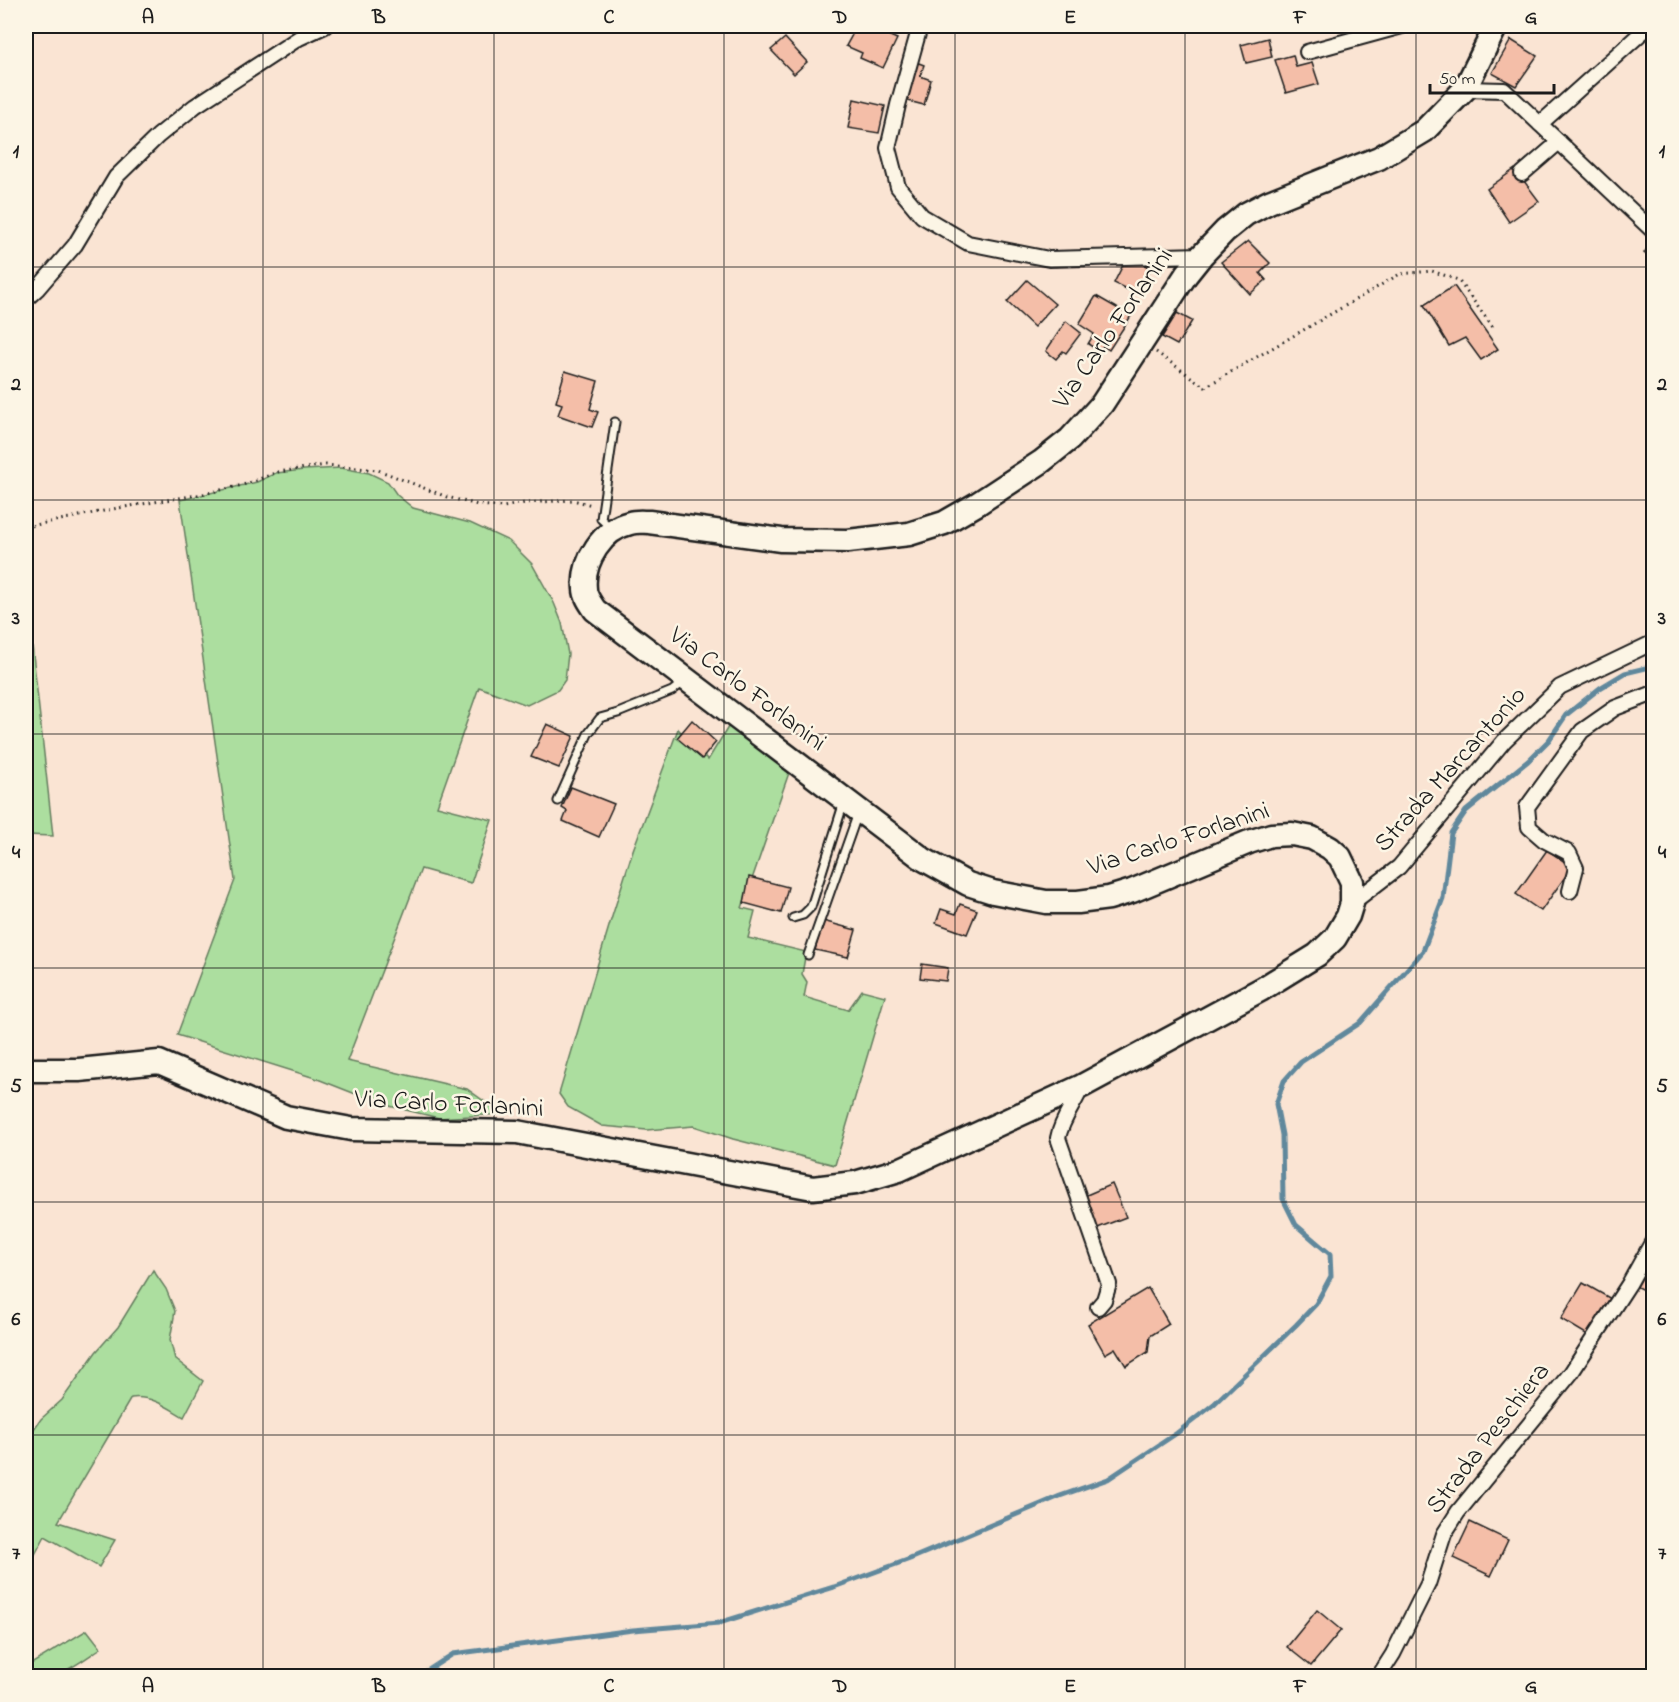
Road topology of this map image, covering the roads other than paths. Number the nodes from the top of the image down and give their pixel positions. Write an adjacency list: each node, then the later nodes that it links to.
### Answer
1 (325, 26): 13 (street)
2 (1402, 26): 6 (street)
3 (1496, 26): 7 (main road, Via Carlo Forlanini)
4 (1649, 26): 8 (street)
5 (919, 30): 12 (street, Via Carlo Forlanini)
6 (1307, 52)
7 (1465, 89): 8 (street); 12 (main road, Via Carlo Forlanini)
8 (1540, 124): 9 (street)
9 (1559, 141): 10 (street); 11 (street)
10 (1522, 174)
11 (1653, 231)
12 (1202, 255): 15 (main road, Via Carlo Forlanini)
13 (26, 299)
14 (615, 422): 15 (lane)
15 (614, 529): 17 (main road, Via Carlo Forlanini)
16 (1653, 642): 22 (street, Strada Marcantonio)
17 (687, 679): 19 (lane); 20 (main road, Via Carlo Forlanini)
18 (1653, 693): 21 (street)
19 (558, 801)
20 (852, 805): 22 (main road, Via Carlo Forlanini); 23 (lane); 24 (lane)
21 (1570, 891)
22 (1352, 903): 26 (main road, Via Carlo Forlanini)
23 (793, 918)
24 (808, 955)
25 (26, 1068): 26 (main road, Via Carlo Forlanini)
26 (1082, 1086): 28 (street)
27 (1653, 1239): 29 (street, Strada Peschiera)
28 (1098, 1307)
29 (1379, 1677)

